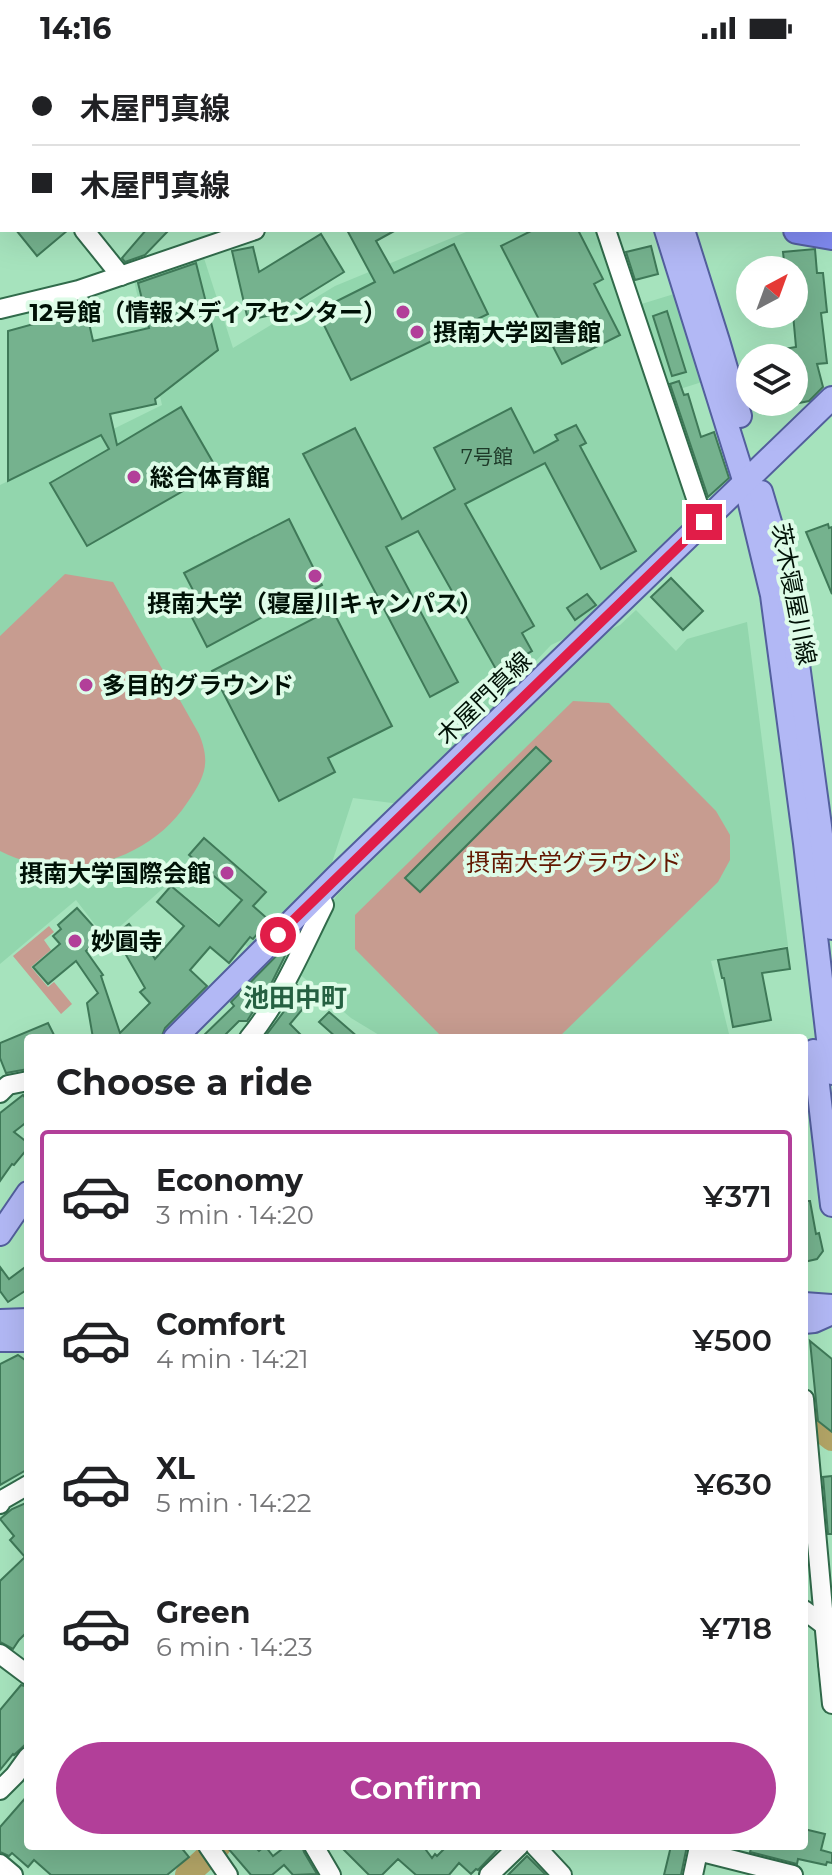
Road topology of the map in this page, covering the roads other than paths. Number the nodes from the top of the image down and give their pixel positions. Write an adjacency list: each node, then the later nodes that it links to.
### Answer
1 (86, 232): 8 (street)
2 (249, 232): 8 (street)
3 (607, 232): 12 (street)
4 (667, 232): 11 (main road, 茨木寝屋川線)
5 (684, 232): 11 (main road, 茨木寝屋川線)
6 (809, 232): 7 (highway)
7 (832, 236)
8 (121, 276): 9 (street)
9 (0, 309)
10 (832, 398): 11 (main road, 木屋門真線)
11 (750, 478): 12 (main road, 木屋門真線); 13 (main road, 茨木寝屋川線)
12 (704, 522): 15 (main road, 木屋門真線)
13 (813, 835): 14 (main road); 16 (main road, 茨木寝屋川線); 19 (main road, 茨木寝屋川線); 23 (main road)
14 (832, 854)
15 (319, 894): 17 (main road, 木屋門真線); 18 (street)
16 (832, 928)
17 (179, 1034)
18 (252, 1034)
19 (832, 1073)
20 (24, 1082): 21 (street)
21 (0, 1093)
22 (24, 1199): 24 (main road)
23 (832, 1205)
24 (0, 1234)
25 (808, 1304): 26 (main road)
26 (832, 1306)
27 (832, 1313): 30 (main road)
28 (24, 1320): 29 (main road)
29 (0, 1321)
30 (808, 1322)
31 (0, 1340): 32 (main road)
32 (24, 1340)
33 (808, 1482): 36 (street)
34 (24, 1487): 35 (street)
35 (0, 1504)
36 (811, 1553): 38 (street)
37 (808, 1613): 38 (street)
38 (824, 1625): 40 (street)
39 (0, 1654): 41 (street)
40 (830, 1664): 42 (street)
41 (24, 1672)
42 (832, 1704)
43 (24, 1763): 44 (street)
44 (0, 1790)
45 (211, 1850): 54 (street)
46 (316, 1850): 55 (street)
47 (515, 1850): 56 (street)
48 (539, 1850): 57 (street)
49 (699, 1850): 58 (street)
50 (702, 1850): 52 (street)
51 (0, 1864): 53 (street)
52 (772, 1872): 59 (street)
53 (13, 1875)
54 (228, 1875)
55 (331, 1875)
56 (489, 1875)
57 (562, 1875)
58 (693, 1875)
59 (793, 1875)

